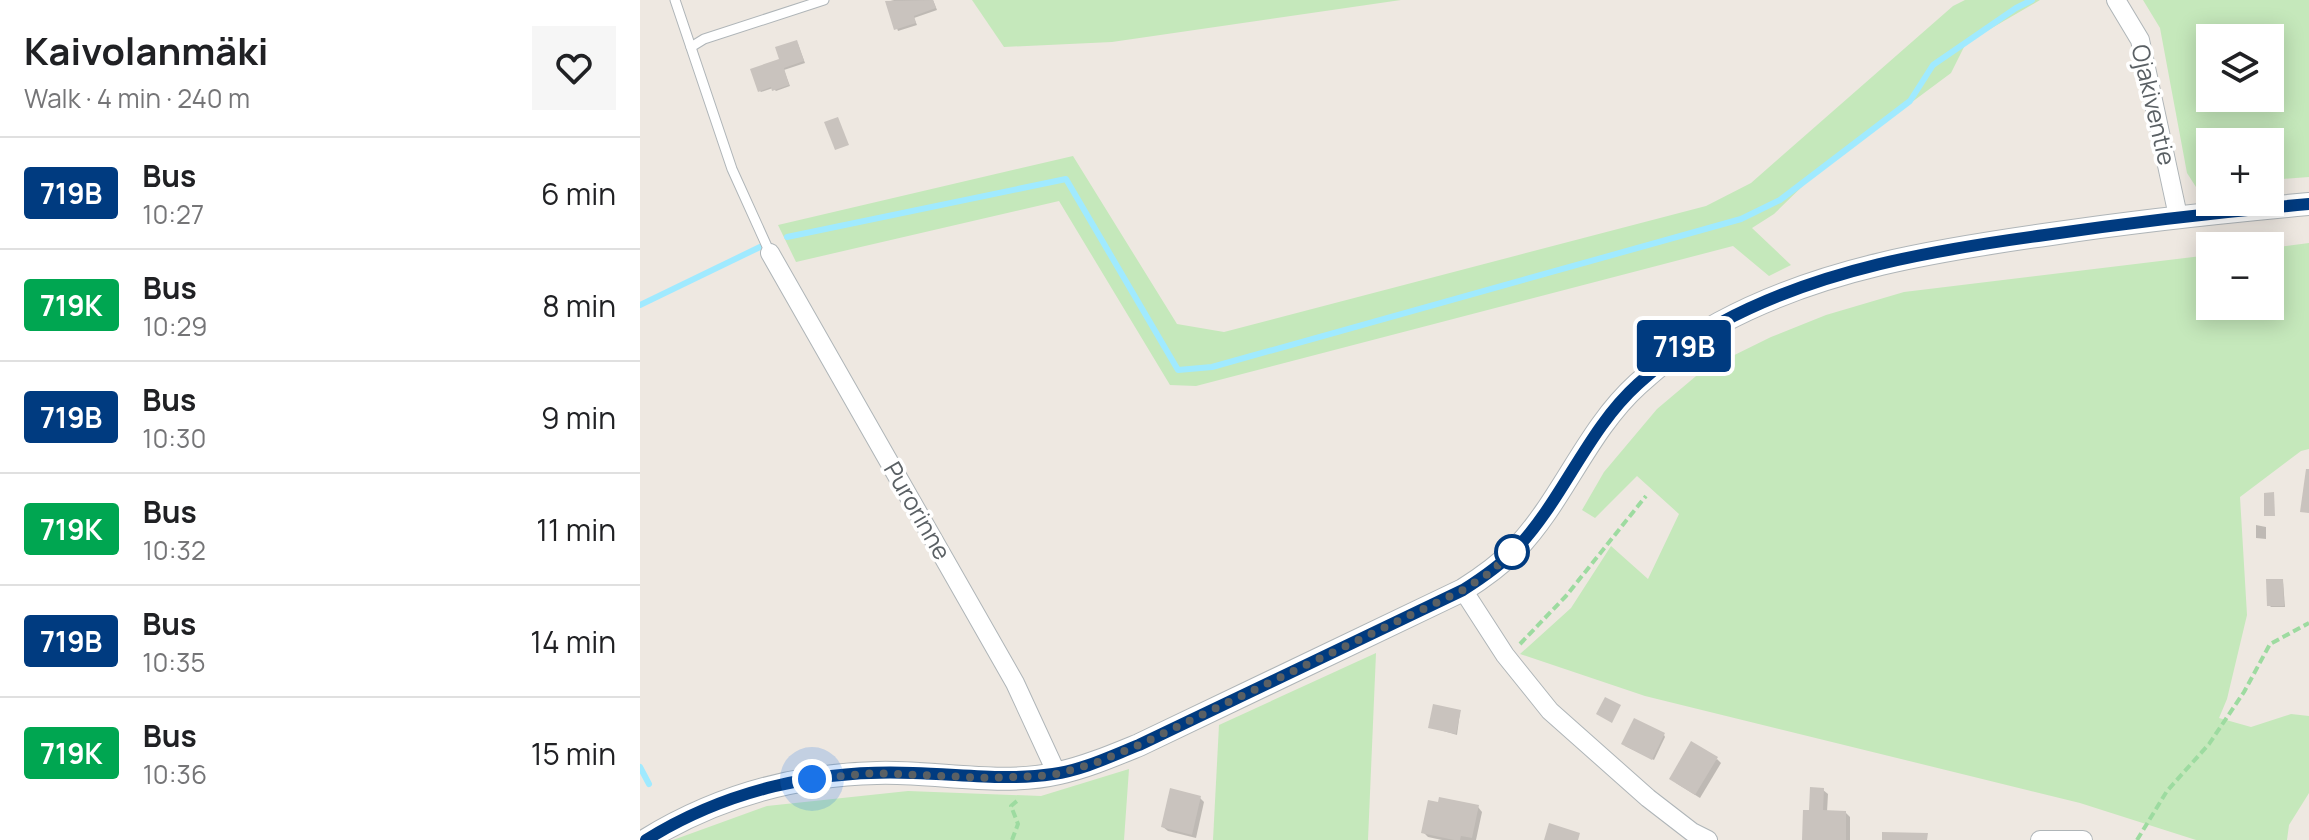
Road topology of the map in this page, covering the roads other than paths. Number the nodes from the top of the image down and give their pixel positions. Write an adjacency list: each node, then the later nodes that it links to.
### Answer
1 (675, 0): 5 (lane)
2 (682, 0): 5 (lane)
3 (824, 0): 6 (lane)
4 (2116, 0): 8 (street, Ojakiventie)
5 (679, 11): 6 (lane)
6 (691, 47): 9 (lane)
7 (2309, 204): 8 (street)
8 (2178, 216): 10 (street)
9 (770, 253): 11 (street, Purorinne)
10 (1463, 590): 11 (street); 13 (street)
11 (1057, 774): 12 (street)
12 (646, 840)
13 (1708, 840)
14 (2040, 840): 15 (street)
15 (2083, 840)

